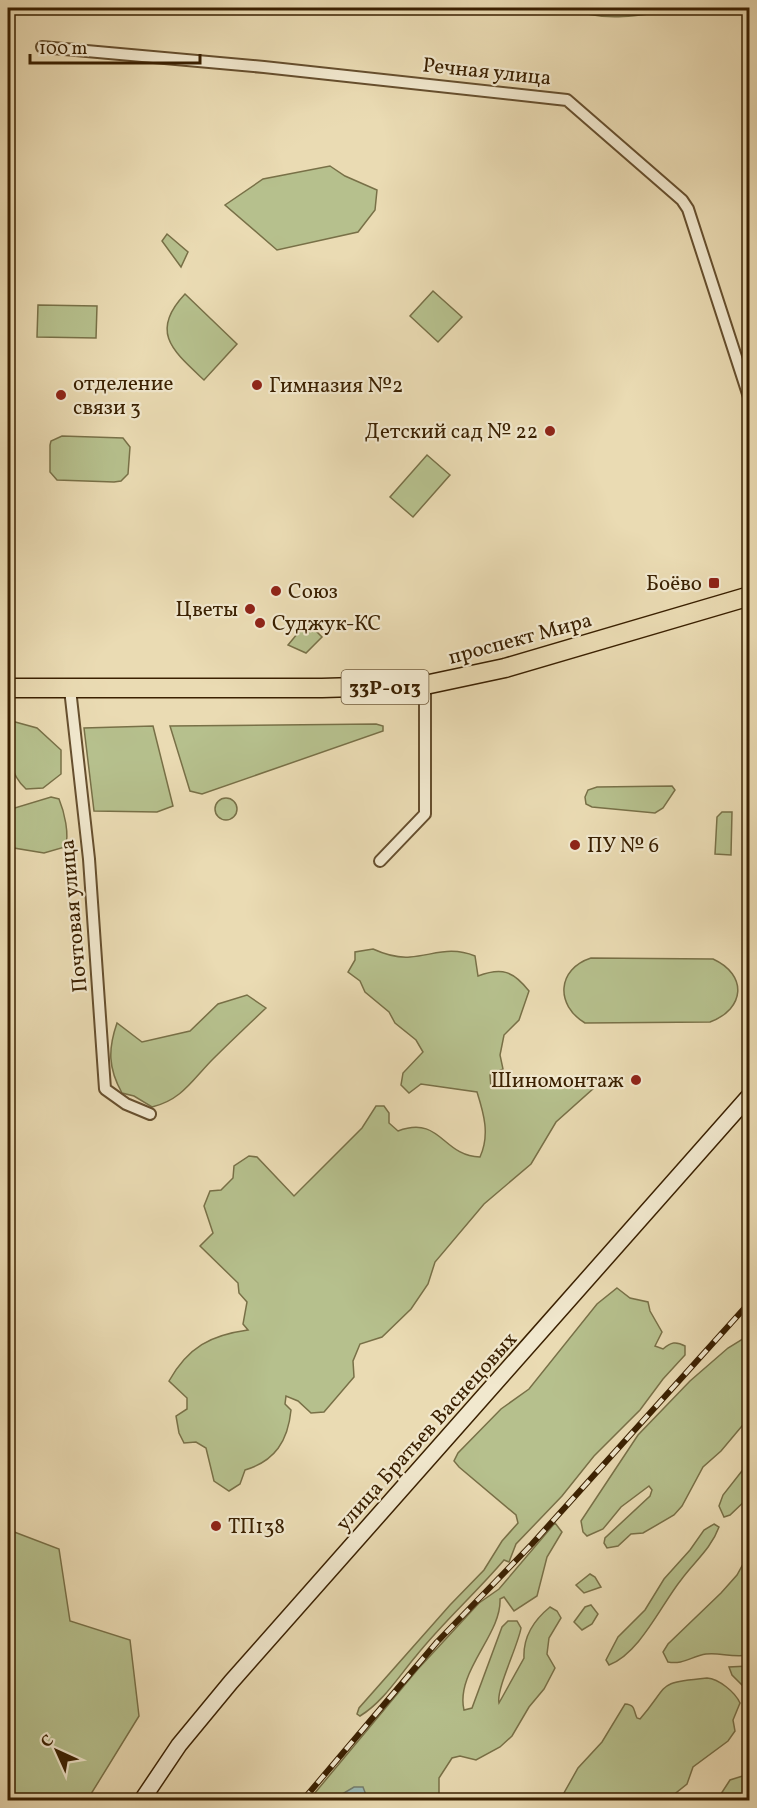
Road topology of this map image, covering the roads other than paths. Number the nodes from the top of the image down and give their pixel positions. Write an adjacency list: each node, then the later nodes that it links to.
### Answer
1 (42, 46): 2 (street, Речная улица)
2 (750, 400)
3 (750, 596): 4 (main road, проспект Мира / 33Р-013)
4 (425, 685): 6 (main road, проспект Мира / 33Р-013); 7 (street)
5 (8, 688): 6 (main road, проспект Мира / 33Р-013)
6 (70, 688): 9 (street, Почтовая улица)
7 (380, 861)
8 (750, 1095): 10 (main road, улица Братьев Васнецовых)
9 (150, 1114)
10 (142, 1800)

